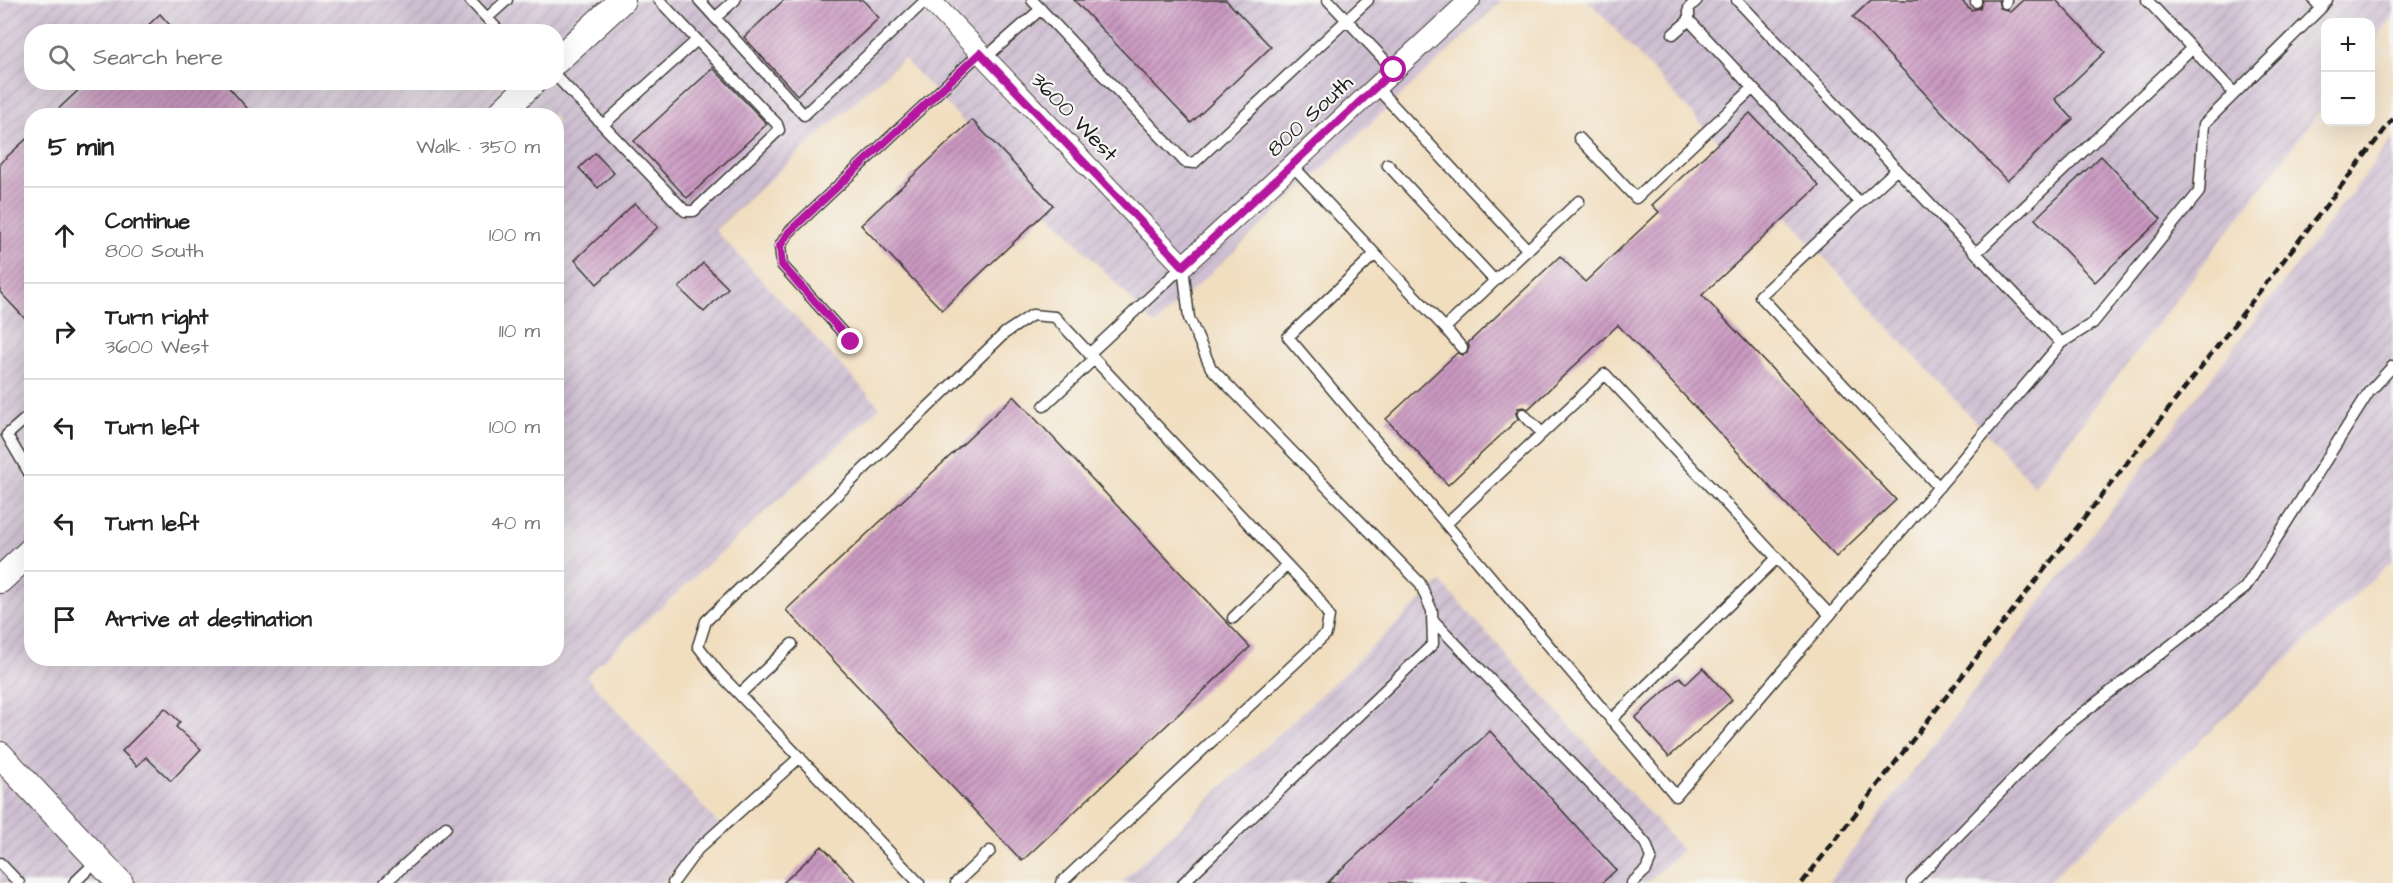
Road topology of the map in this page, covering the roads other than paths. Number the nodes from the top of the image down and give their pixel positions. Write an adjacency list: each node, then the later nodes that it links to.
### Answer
1 (470, 0): 17 (lane)
2 (507, 0): 17 (lane)
3 (622, 0): 25 (street)
4 (659, 0): 23 (lane)
5 (699, 0): 18 (lane)
6 (735, 0): 18 (lane)
7 (928, 0): 18 (lane); 26 (street, 3600 West)
8 (1032, 0): 16 (lane)
9 (1328, 0): 19 (lane)
10 (1368, 0): 19 (lane)
11 (1470, 0): 27 (street, 800 South)
12 (1697, 0): 20 (lane)
13 (1737, 0): 38 (lane)
14 (2147, 0): 24 (lane)
15 (2321, 3): 32 (lane)
16 (1041, 9): 19 (lane); 26 (lane)
17 (487, 18): 21 (lane)
18 (715, 18)
19 (1347, 20): 27 (lane)
20 (1689, 20): 22 (lane); 30 (lane)
21 (493, 24)
22 (1672, 34)
23 (697, 40): 34 (lane); 34 (lane)
24 (2192, 48): 32 (lane); 42 (lane)
25 (564, 54)
26 (982, 55): 44 (street, 3600 West); 47 (lane)
27 (1394, 70): 29 (street, 800 South)
28 (564, 84): 34 (lane)
29 (1376, 87): 37 (street, 800 South); 41 (lane)
30 (1753, 88): 35 (lane); 40 (lane)
31 (525, 90): 33 (street)
32 (2234, 93): 48 (lane)
33 (506, 108)
34 (603, 125)
35 (1579, 138)
36 (1387, 164): 45 (lane)
37 (1292, 165): 43 (lane); 44 (street, 800 South)
38 (1897, 169): 40 (lane); 42 (lane)
39 (1579, 201): 41 (lane)
40 (1860, 203): 58 (lane)
41 (1528, 249): 45 (lane)
42 (1976, 253): 48 (lane)
43 (1375, 254): 46 (lane); 59 (lane)
44 (1183, 266): 50 (lane); 66 (lane)
45 (1495, 281): 46 (lane)
46 (1445, 328): 49 (lane)
47 (851, 342)
48 (2061, 343): 58 (lane)
49 (1462, 348)
50 (1092, 356): 52 (lane); 62 (lane); 68 (lane)
51 (2393, 366): 86 (lane)
52 (1044, 406)
53 (1523, 414): 56 (lane)
54 (24, 418): 55 (lane)
55 (4, 431): 57 (lane)
56 (1542, 433): 59 (lane); 61 (lane)
57 (24, 465)
58 (1939, 487): 64 (lane)
59 (1446, 524): 69 (lane)
60 (24, 558): 63 (street)
61 (1777, 558): 64 (lane); 69 (lane)
62 (1287, 565): 65 (lane); 83 (lane)
63 (0, 580)
64 (1830, 615): 69 (lane)
65 (1233, 618)
66 (1432, 619): 84 (lane); 85 (lane)
67 (792, 644): 68 (lane)
68 (740, 694): 70 (lane)
69 (1611, 720)
70 (800, 757): 80 (lane); 81 (lane)
71 (3, 763): 74 (street)
72 (446, 827): 79 (lane)
73 (990, 851): 82 (lane)
74 (98, 860): 77 (lane); 78 (street)
75 (0, 863): 76 (lane)
76 (19, 883)
77 (74, 883)
78 (120, 883)
79 (385, 883)
80 (673, 883)
81 (919, 883)
82 (956, 883)
83 (1061, 883)
84 (1183, 883)
85 (1632, 883)
86 (1912, 883)

